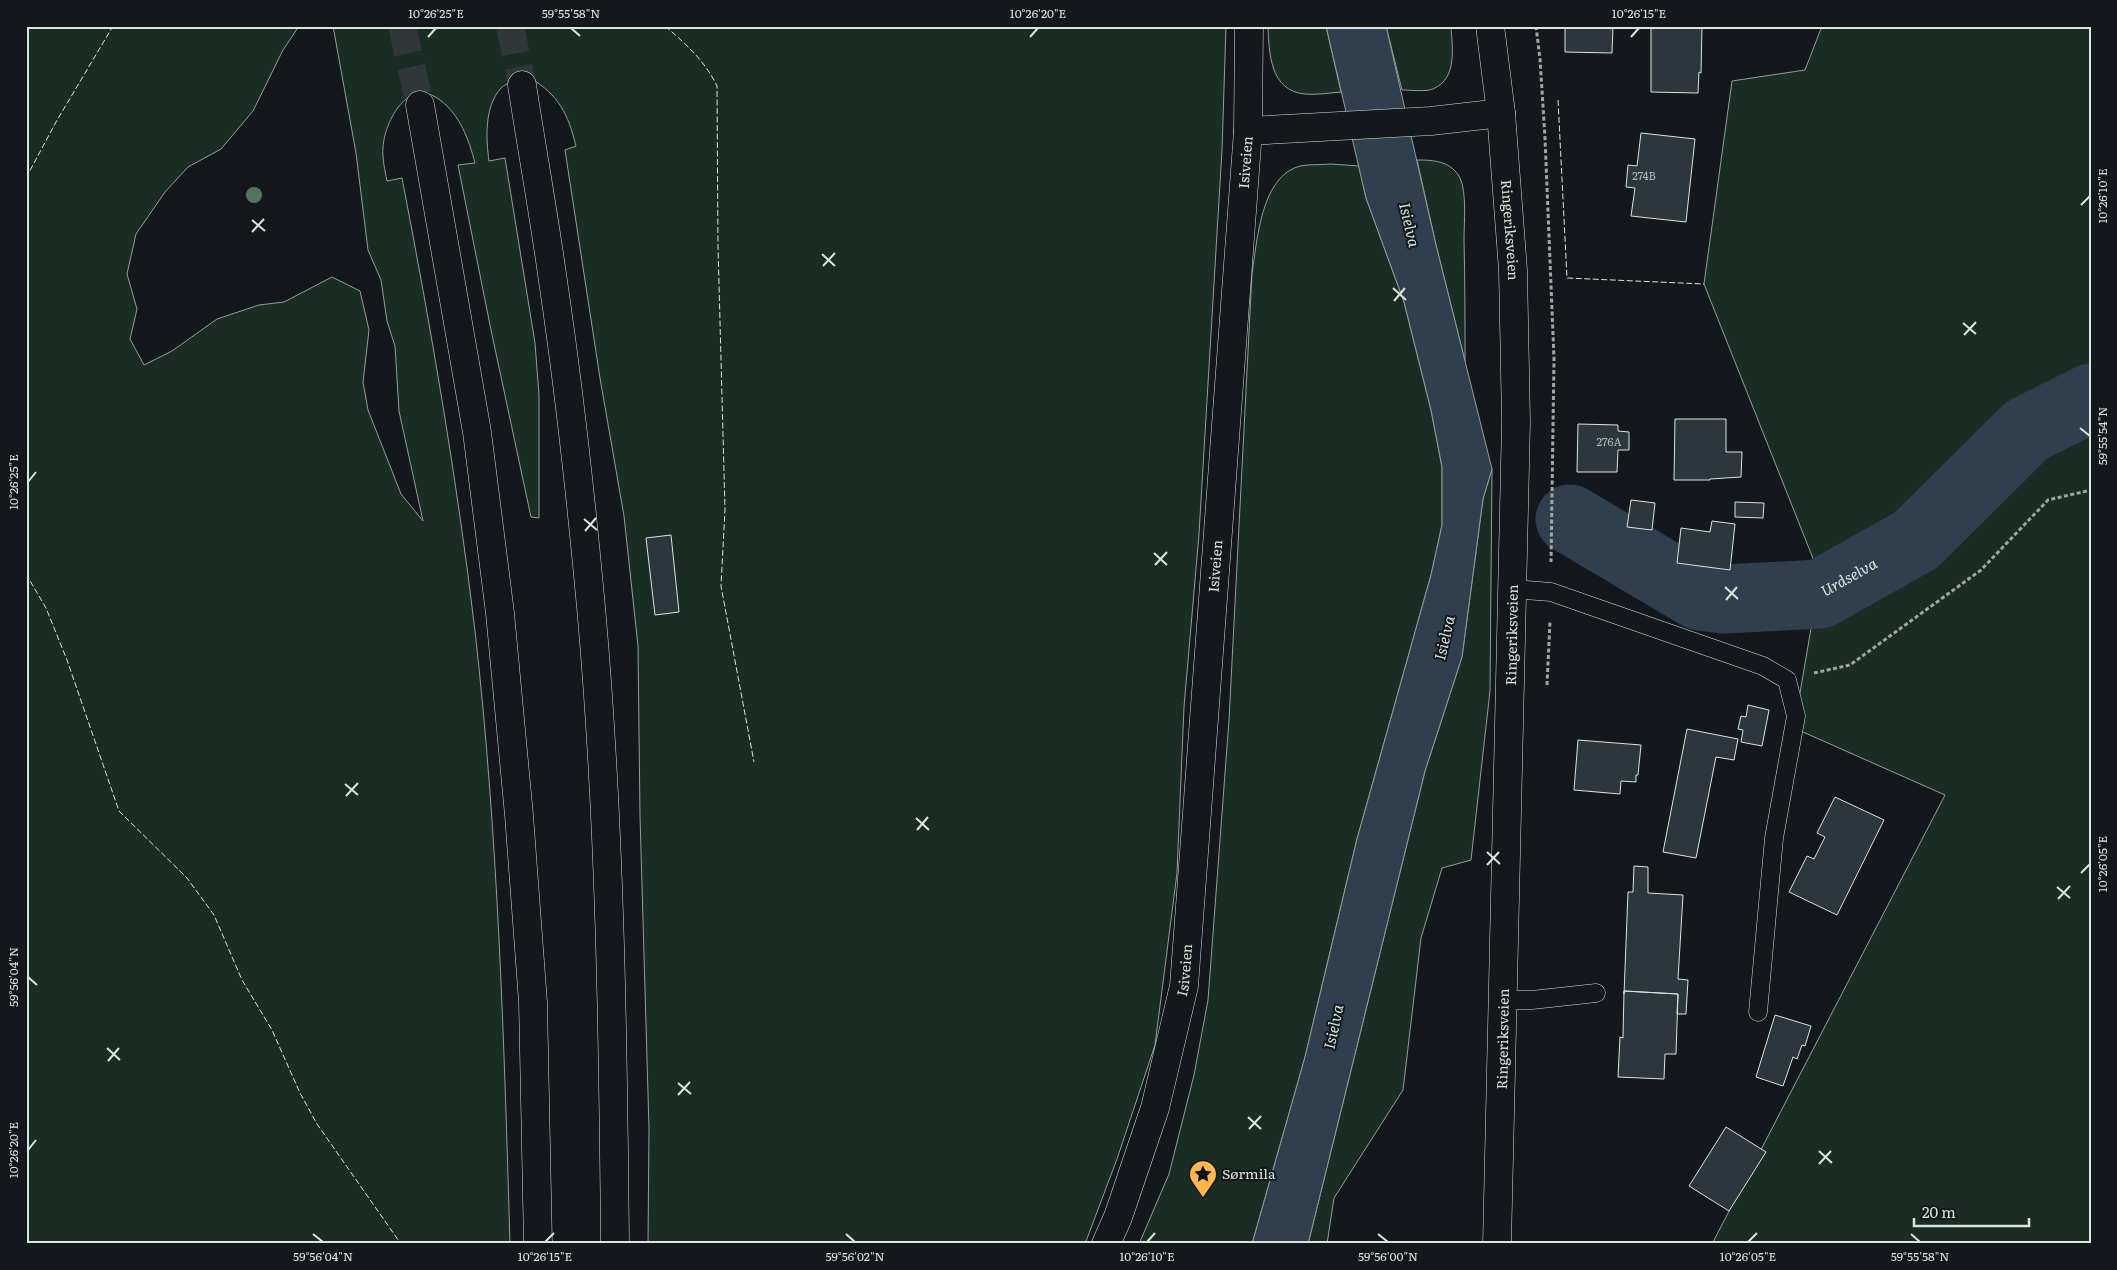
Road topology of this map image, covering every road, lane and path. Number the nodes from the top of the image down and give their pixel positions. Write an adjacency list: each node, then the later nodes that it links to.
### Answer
1 (1249, 26): 6 (main road)
2 (1490, 26): 5 (main road, Ringeriksveien)
3 (522, 85): 14 (main road)
4 (420, 104): 13 (main road)
5 (1501, 113): 6 (main road, Isiveien); 8 (main road, Ringeriksveien)
6 (1248, 131): 15 (main road, Isiveien)
7 (2091, 490): 9 (path)
8 (1513, 589): 9 (lane); 11 (main road, Ringeriksveien)
9 (1787, 680): 12 (lane)
10 (1596, 993): 11 (lane)
11 (1504, 1000): 16 (main road, Ringeriksveien)
12 (1758, 1012)
13 (538, 1244)
14 (615, 1244)
15 (1106, 1244)
16 (1498, 1244)

